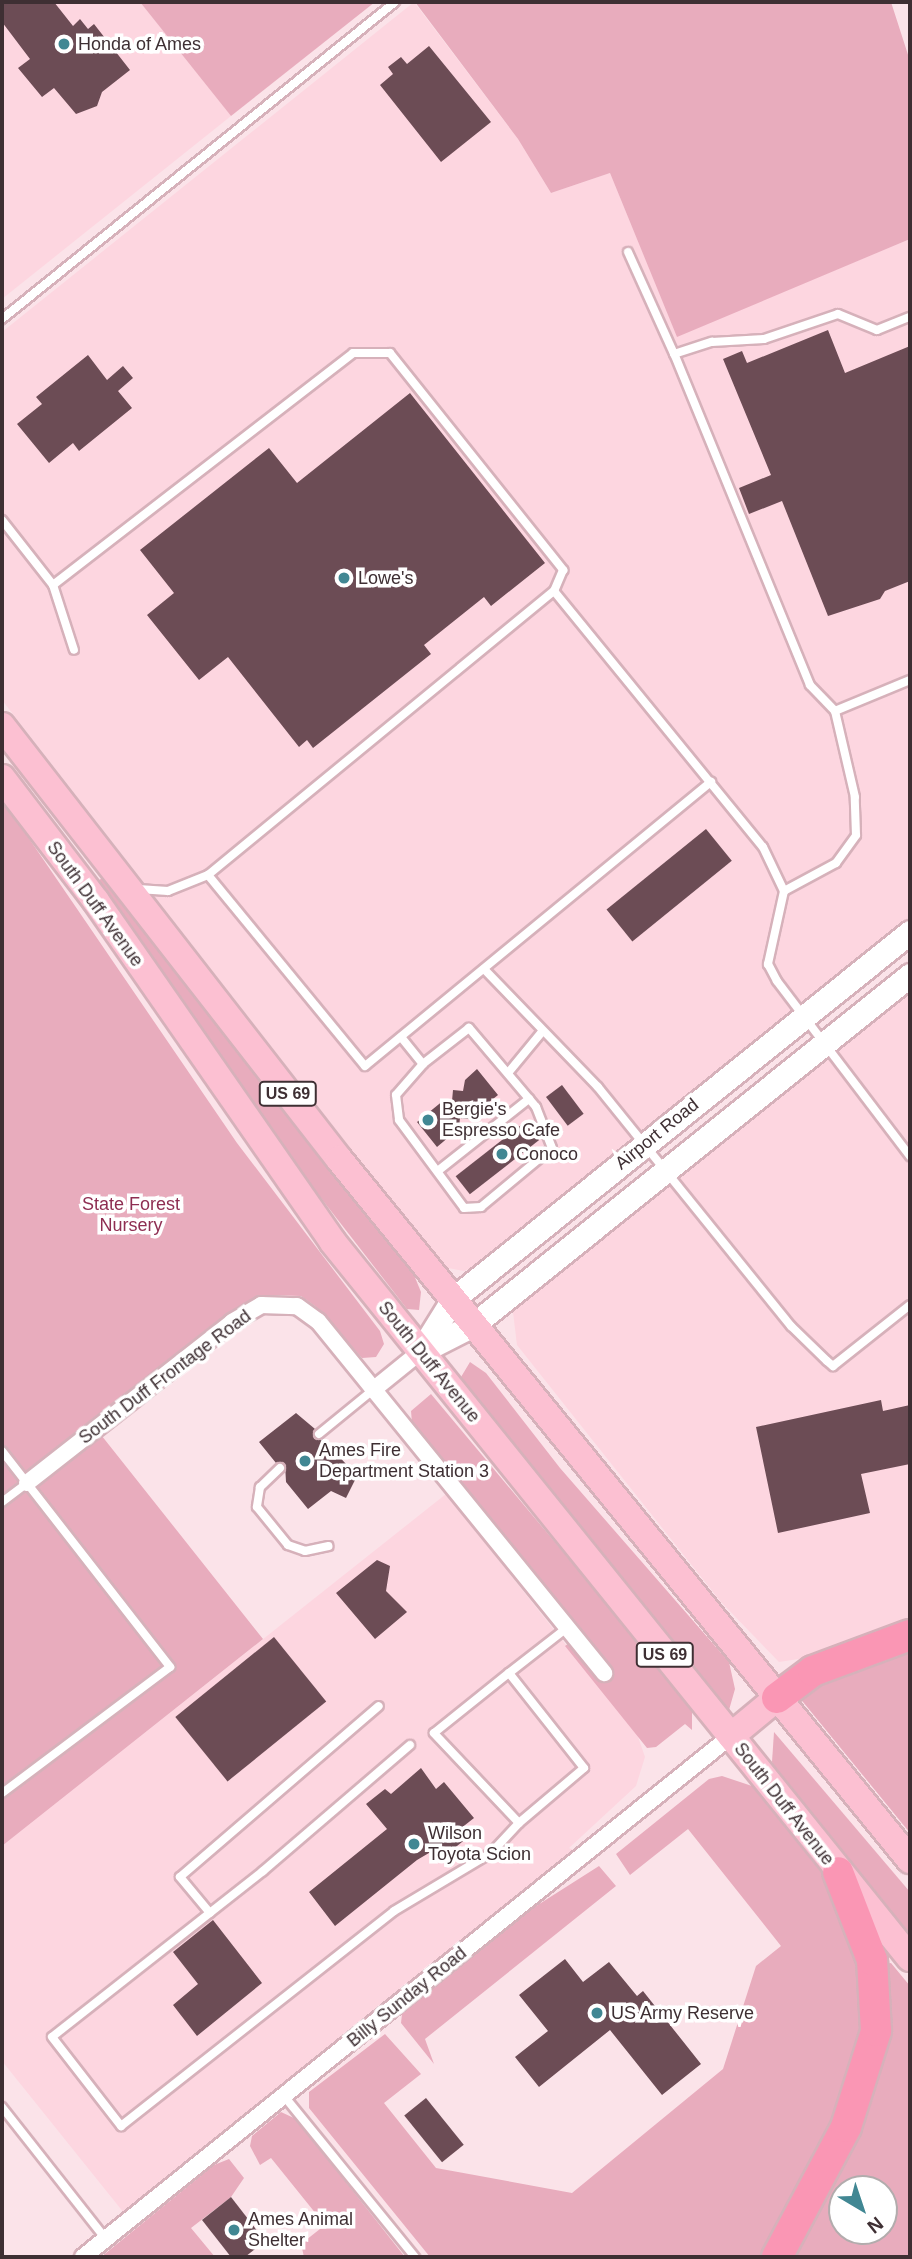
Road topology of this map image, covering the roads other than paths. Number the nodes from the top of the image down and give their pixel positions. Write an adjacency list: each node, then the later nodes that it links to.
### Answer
1 (395, 2): 4 (lane)
2 (628, 252): 5 (lane)
3 (910, 317): 5 (lane)
4 (2, 319)
5 (674, 354): 11 (lane)
6 (2, 520): 7 (lane)
7 (53, 585): 8 (lane); 9 (lane)
8 (554, 591): 14 (lane); 15 (lane)
9 (74, 650)
10 (910, 680): 11 (lane)
11 (835, 711): 17 (lane)
12 (2, 726): 16 (main road, South Duff Avenue / US 69)
13 (2, 778): 35 (main road, South Duff Avenue / US 69)
14 (711, 782): 17 (lane); 19 (lane)
15 (208, 875): 16 (lane); 23 (lane)
16 (125, 887): 32 (main road, South Duff Avenue / US 69)
17 (784, 891): 21 (lane)
18 (910, 932): 21 (main road, Airport Road)
19 (484, 969): 22 (lane); 23 (lane)
20 (910, 975): 24 (main road, Airport Road)
21 (804, 1016): 24 (lane); 28 (main road, Airport Road)
22 (541, 1033): 26 (lane); 28 (lane)
23 (401, 1037): 25 (lane)
24 (826, 1044): 29 (lane); 31 (main road, Airport Road)
25 (423, 1064): 26 (lane); 30 (lane)
26 (508, 1073): 27 (lane)
27 (529, 1100): 30 (lane); 30 (lane)
28 (644, 1144): 31 (lane); 32 (main road, Airport Road)
29 (910, 1156)
30 (439, 1170)
31 (666, 1172): 33 (lane); 34 (main road, Airport Road)
32 (453, 1299): 34 (main road, South Duff Avenue / US 69); 35 (main road, Airport Road)
33 (910, 1305)
34 (473, 1325): 35 (main road, Airport Road); 47 (main road, South Duff Avenue / US 69)
35 (420, 1352): 36 (street, Airport Road); 49 (main road, South Duff Avenue / US 69)
36 (373, 1390): 37 (lane); 40 (street, South Duff Frontage Road); 43 (street, South Duff Frontage Road)
37 (319, 1434)
38 (2, 1451): 40 (lane)
39 (280, 1468): 42 (lane)
40 (27, 1483): 41 (lane); 51 (lane)
41 (2, 1502)
42 (328, 1546)
43 (568, 1627): 45 (lane); 46 (street, South Duff Frontage Road)
44 (910, 1635): 47 (highway)
45 (509, 1673): 52 (lane); 52 (lane)
46 (604, 1673)
47 (777, 1698): 49 (main road); 53 (main road, South Duff Avenue / US 69)
48 (379, 1706): 55 (lane)
49 (732, 1736): 54 (main road, South Duff Avenue / US 69); 57 (street, Billy Sunday Road)
50 (410, 1745): 55 (lane)
51 (2, 1793)
52 (519, 1823): 55 (lane)
53 (910, 1860)
54 (838, 1872): 56 (main road, South Duff Avenue / US 69); 62 (highway)
55 (210, 1913)
56 (910, 1958)
57 (284, 2096): 59 (street, Billy Sunday Road); 61 (lane)
58 (2, 2108): 59 (lane)
59 (106, 2239): 60 (street, Billy Sunday Road)
60 (83, 2257)
61 (415, 2257)
62 (777, 2257)

